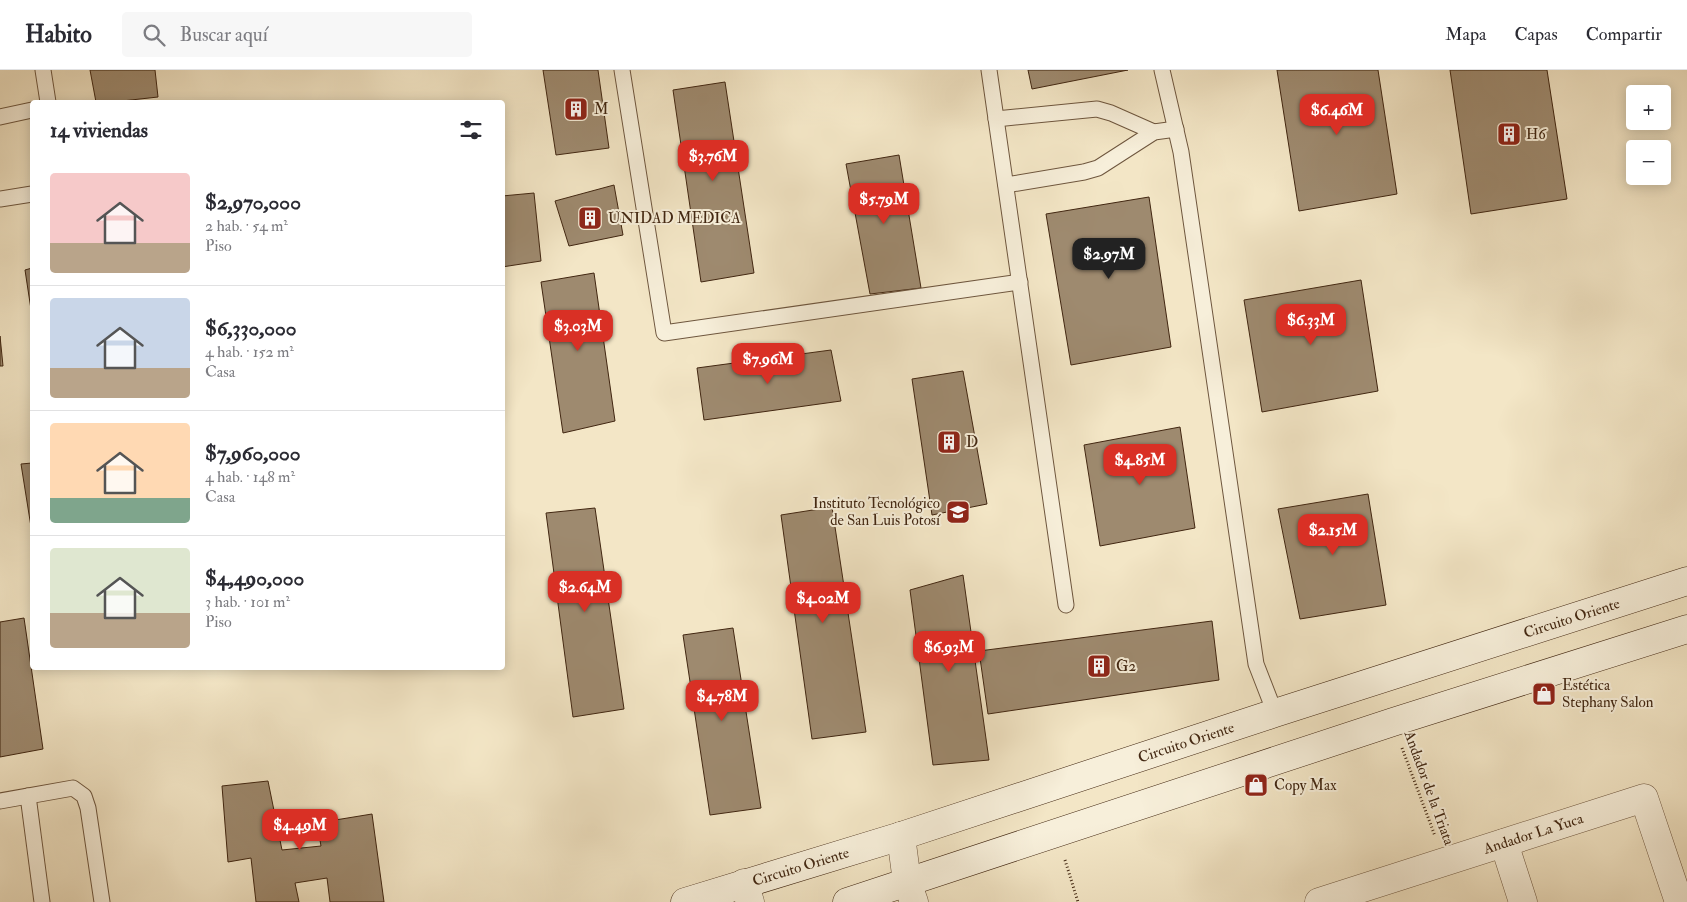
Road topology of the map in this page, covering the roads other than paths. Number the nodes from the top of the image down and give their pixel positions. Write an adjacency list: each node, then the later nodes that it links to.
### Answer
1 (43, 70): 5 (lane)
2 (622, 70): 14 (lane)
3 (989, 70): 8 (lane)
4 (1162, 70): 9 (lane)
5 (48, 100)
6 (30, 110): 7 (lane)
7 (0, 116)
8 (996, 119): 10 (lane); 11 (lane)
9 (1176, 129): 10 (lane); 18 (lane)
10 (1154, 132): 11 (lane)
11 (1006, 185): 14 (lane)
12 (30, 194): 13 (lane)
13 (0, 199)
14 (1020, 282): 16 (lane)
15 (1687, 581): 18 (street, Circuito Oriente)
16 (1066, 605)
17 (1687, 629): 23 (street)
18 (1275, 713): 21 (street, Circuito Oriente)
19 (28, 796): 20 (lane); 25 (lane); 26 (lane)
20 (0, 801)
21 (901, 836): 23 (street); 24 (street, Circuito Oriente)
22 (1504, 843): 29 (street, Andador La Yuca); 30 (street); 31 (street, Andador La Yuca)
23 (910, 892): 28 (street)
24 (747, 893): 27 (street, Circuito Oriente)
25 (42, 902)
26 (102, 902)
27 (685, 902)
28 (847, 902)
29 (1319, 902)
30 (1523, 902)
31 (1679, 902)

